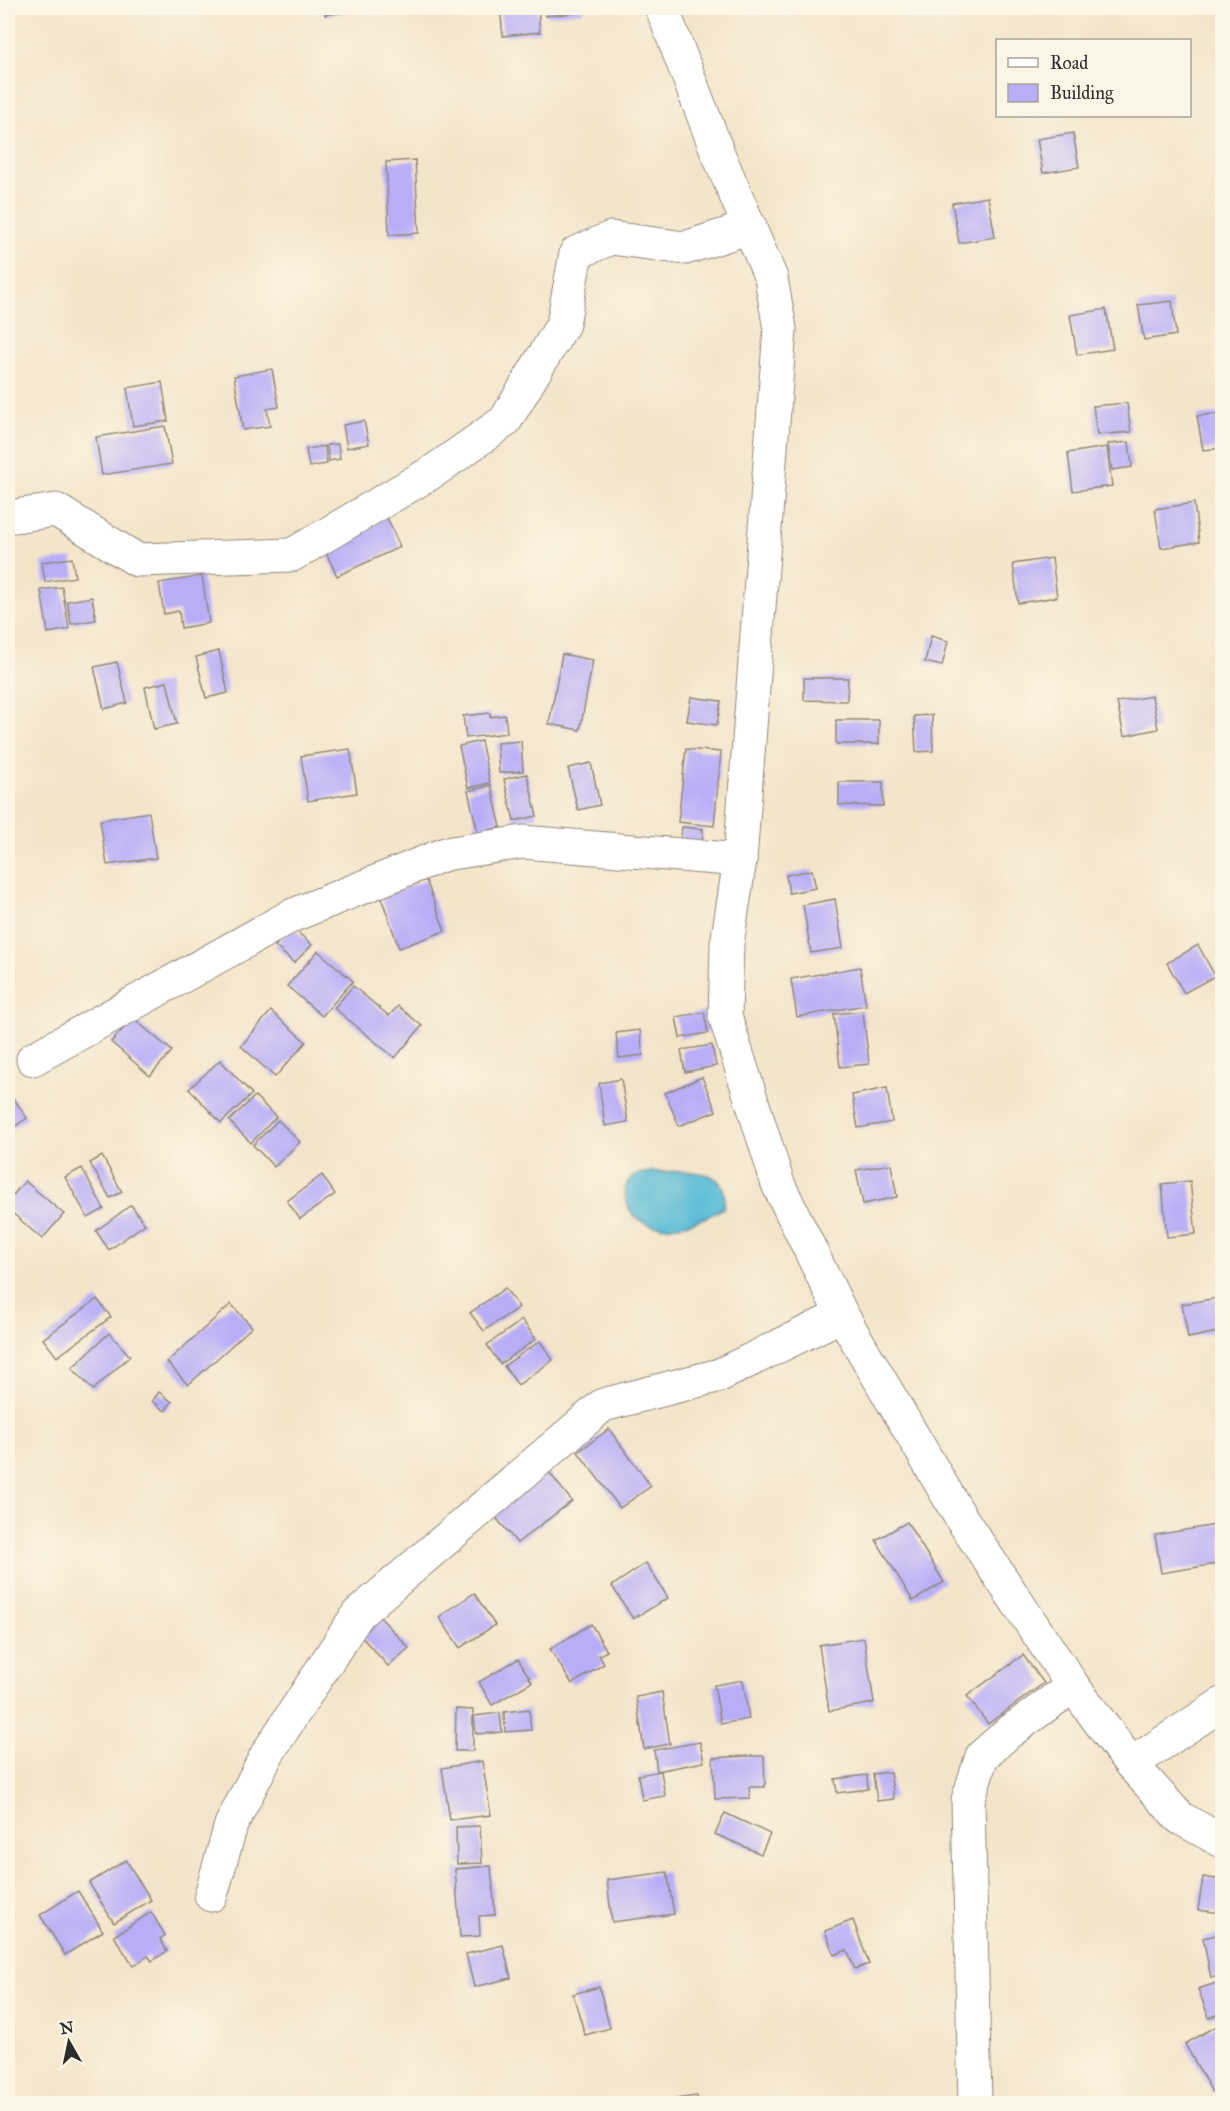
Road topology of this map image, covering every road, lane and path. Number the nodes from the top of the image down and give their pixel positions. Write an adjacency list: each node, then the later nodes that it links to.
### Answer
1 (662, 8): 2 (street)
2 (750, 227): 3 (street); 4 (street)
3 (8, 517)
4 (740, 860): 5 (street); 6 (street)
5 (33, 1059)
6 (842, 1315): 7 (street); 11 (street)
7 (1073, 1686): 9 (street); 12 (street)
8 (1222, 1704): 9 (street)
9 (1131, 1764): 10 (street)
10 (1222, 1841)
11 (211, 1895)
12 (975, 2103)

